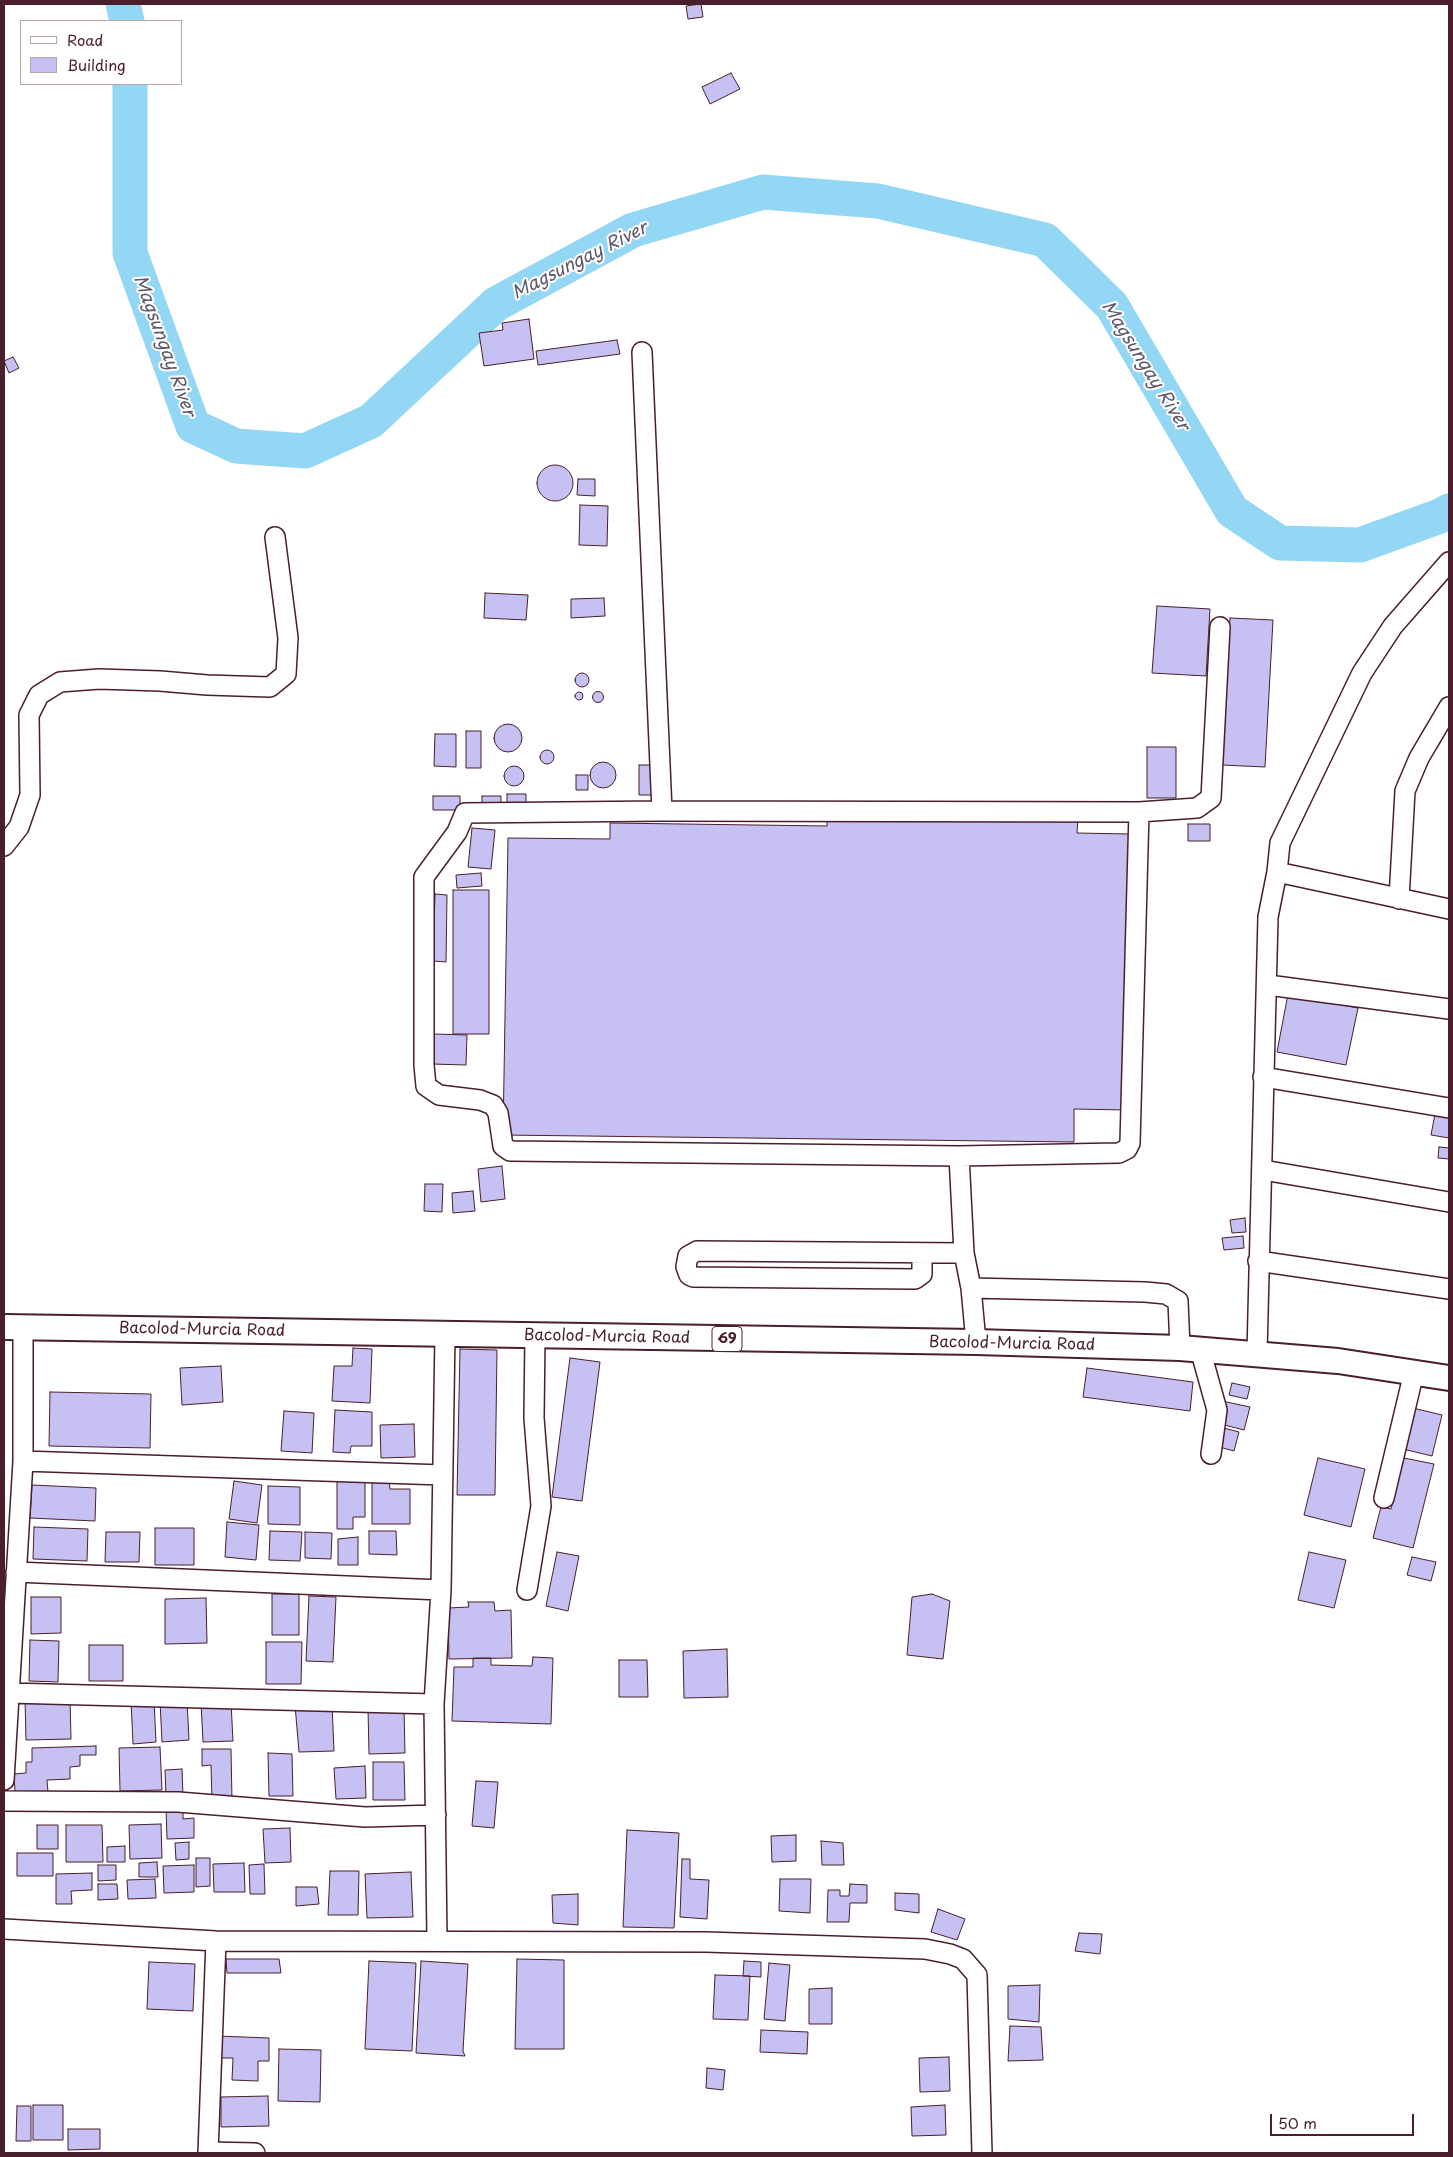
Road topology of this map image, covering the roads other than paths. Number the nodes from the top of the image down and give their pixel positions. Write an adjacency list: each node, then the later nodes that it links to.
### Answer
1 (642, 352): 6 (street)
2 (275, 537): 8 (street)
3 (1449, 562): 9 (street)
4 (1220, 627): 7 (street)
5 (1449, 706): 10 (street)
6 (662, 811): 7 (street); 16 (street)
7 (1139, 812): 16 (street)
8 (4, 846)
9 (1277, 872): 10 (street); 12 (street)
10 (1398, 899): 11 (street)
11 (1449, 909)
12 (1268, 985): 13 (street); 14 (street)
13 (1449, 1009)
14 (1263, 1077): 15 (street); 17 (street)
15 (1449, 1108)
16 (959, 1156): 21 (street)
17 (1263, 1170): 18 (street); 22 (street)
18 (1449, 1202)
19 (772, 1252): 20 (street); 23 (street); 23 (street)
20 (922, 1252): 21 (street); 23 (street)
21 (964, 1253): 24 (street)
22 (1258, 1261): 25 (street); 31 (street)
23 (772, 1277)
24 (971, 1288): 29 (street); 30 (street)
25 (1449, 1289)
26 (13, 1327): 27 (main road, Bacolod-Murcia Road / 69); 35 (street)
27 (445, 1334): 28 (main road, Bacolod-Murcia Road / 69); 36 (street)
28 (535, 1336): 29 (main road, Bacolod-Murcia Road / 69); 40 (street)
29 (976, 1342): 30 (main road, Bacolod-Murcia Road / 69)
30 (1190, 1348): 31 (main road, Bacolod-Murcia Road / 69); 34 (street)
31 (1257, 1353): 32 (main road, Bacolod-Murcia Road / 69)
32 (1414, 1372): 33 (main road, Bacolod-Murcia Road / 69); 37 (street)
33 (1449, 1378)
34 (1211, 1454)
35 (23, 1461): 36 (street); 38 (street)
36 (443, 1475): 39 (street)
37 (1384, 1498)
38 (16, 1572): 39 (street); 41 (street)
39 (441, 1590): 42 (street)
40 (527, 1590)
41 (9, 1694): 42 (street); 43 (street)
42 (434, 1704): 45 (street)
43 (4, 1780)
44 (4, 1801): 45 (street)
45 (436, 1815): 48 (street)
46 (4, 1929): 47 (street)
47 (216, 1940): 48 (street); 49 (street)
48 (436, 1940): 51 (street)
49 (208, 2153): 50 (street)
50 (255, 2153)
51 (982, 2153)

